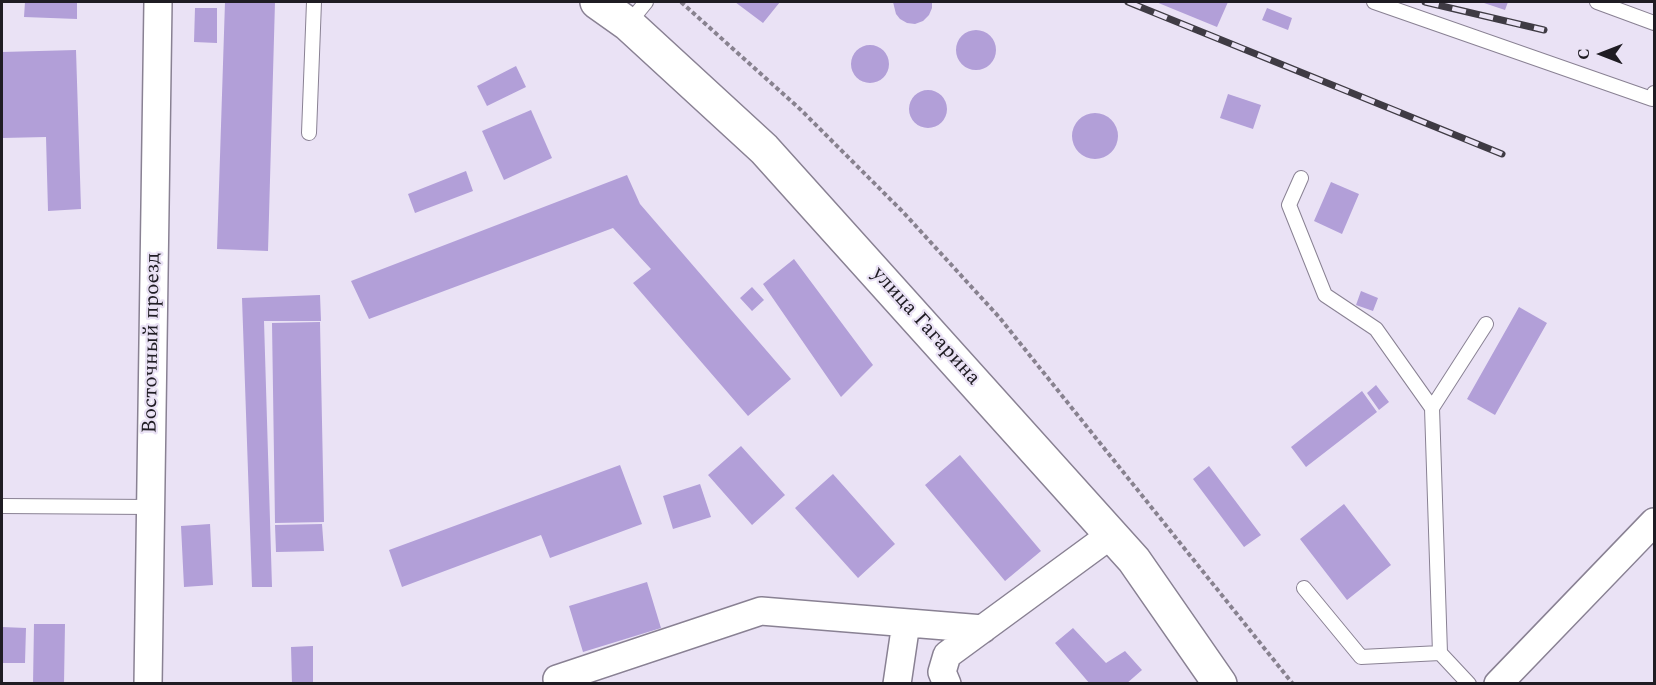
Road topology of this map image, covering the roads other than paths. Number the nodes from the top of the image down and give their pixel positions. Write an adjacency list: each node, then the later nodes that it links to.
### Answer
1 (158, 2): 14 (street, Восточный проезд)
2 (314, 2): 9 (lane)
3 (597, 2): 6 (main road, улица Гагарина)
4 (1374, 2): 8 (lane)
5 (1597, 2): 7 (lane)
6 (637, 13): 16 (main road, улица Гагарина)
7 (1654, 25)
8 (1654, 93)
9 (309, 132)
10 (1301, 178): 12 (lane)
11 (1486, 324): 12 (lane)
12 (1432, 408): 20 (lane)
13 (2, 506): 14 (lane)
14 (151, 507): 22 (street, Восточный проезд)
15 (1654, 522): 27 (street)
16 (1112, 534): 19 (street); 25 (main road, улица Гагарина)
17 (1304, 588): 20 (lane)
18 (906, 623): 19 (street); 21 (street); 23 (street)
19 (982, 629): 24 (street)
20 (1440, 653): 26 (lane)
21 (557, 679)
22 (148, 684)
23 (897, 684)
24 (947, 684)
25 (1220, 684)
26 (1469, 684)
27 (1498, 684)

